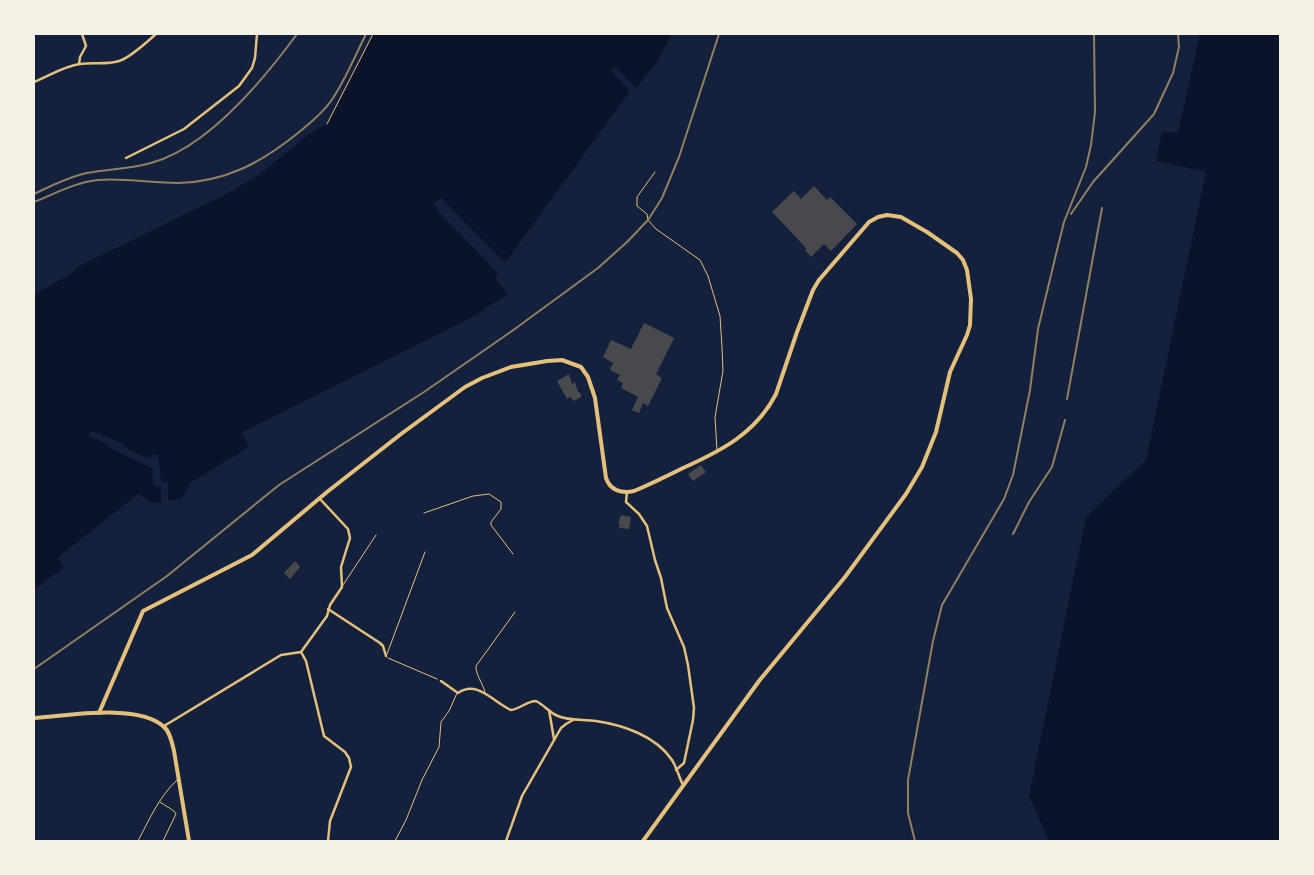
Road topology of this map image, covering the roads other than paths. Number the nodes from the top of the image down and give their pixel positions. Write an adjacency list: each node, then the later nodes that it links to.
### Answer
1 (82, 34): 4 (street)
2 (156, 34): 4 (street)
3 (257, 34): 6 (street)
4 (79, 64): 5 (street)
5 (34, 82)
6 (126, 158)
7 (655, 172): 8 (lane)
8 (717, 452): 9 (main road); 31 (main road)
9 (627, 492): 10 (main road); 29 (street)
10 (320, 499): 15 (street); 24 (main road)
11 (424, 514): 14 (lane)
12 (376, 535): 15 (lane)
13 (425, 552): 19 (lane)
14 (513, 554)
15 (342, 587): 16 (street)
16 (328, 609): 18 (street); 19 (street)
17 (515, 612): 21 (lane)
18 (301, 652): 27 (street); 36 (street)
19 (386, 656)
20 (441, 681): 22 (street)
21 (485, 692): 22 (street); 23 (street)
22 (458, 693): 37 (lane)
23 (549, 710): 26 (street); 28 (street)
24 (99, 713): 25 (main road); 27 (main road)
25 (34, 718)
26 (573, 720): 28 (street); 29 (street)
27 (164, 726): 30 (main road)
28 (554, 741): 38 (street)
29 (676, 770): 31 (street)
30 (179, 778): 32 (lane); 35 (main road)
31 (683, 785): 39 (main road)
32 (159, 802): 33 (lane); 34 (lane)
33 (138, 841)
34 (163, 841)
35 (189, 841)
36 (328, 841)
37 (394, 841)
38 (506, 841)
39 (643, 841)

